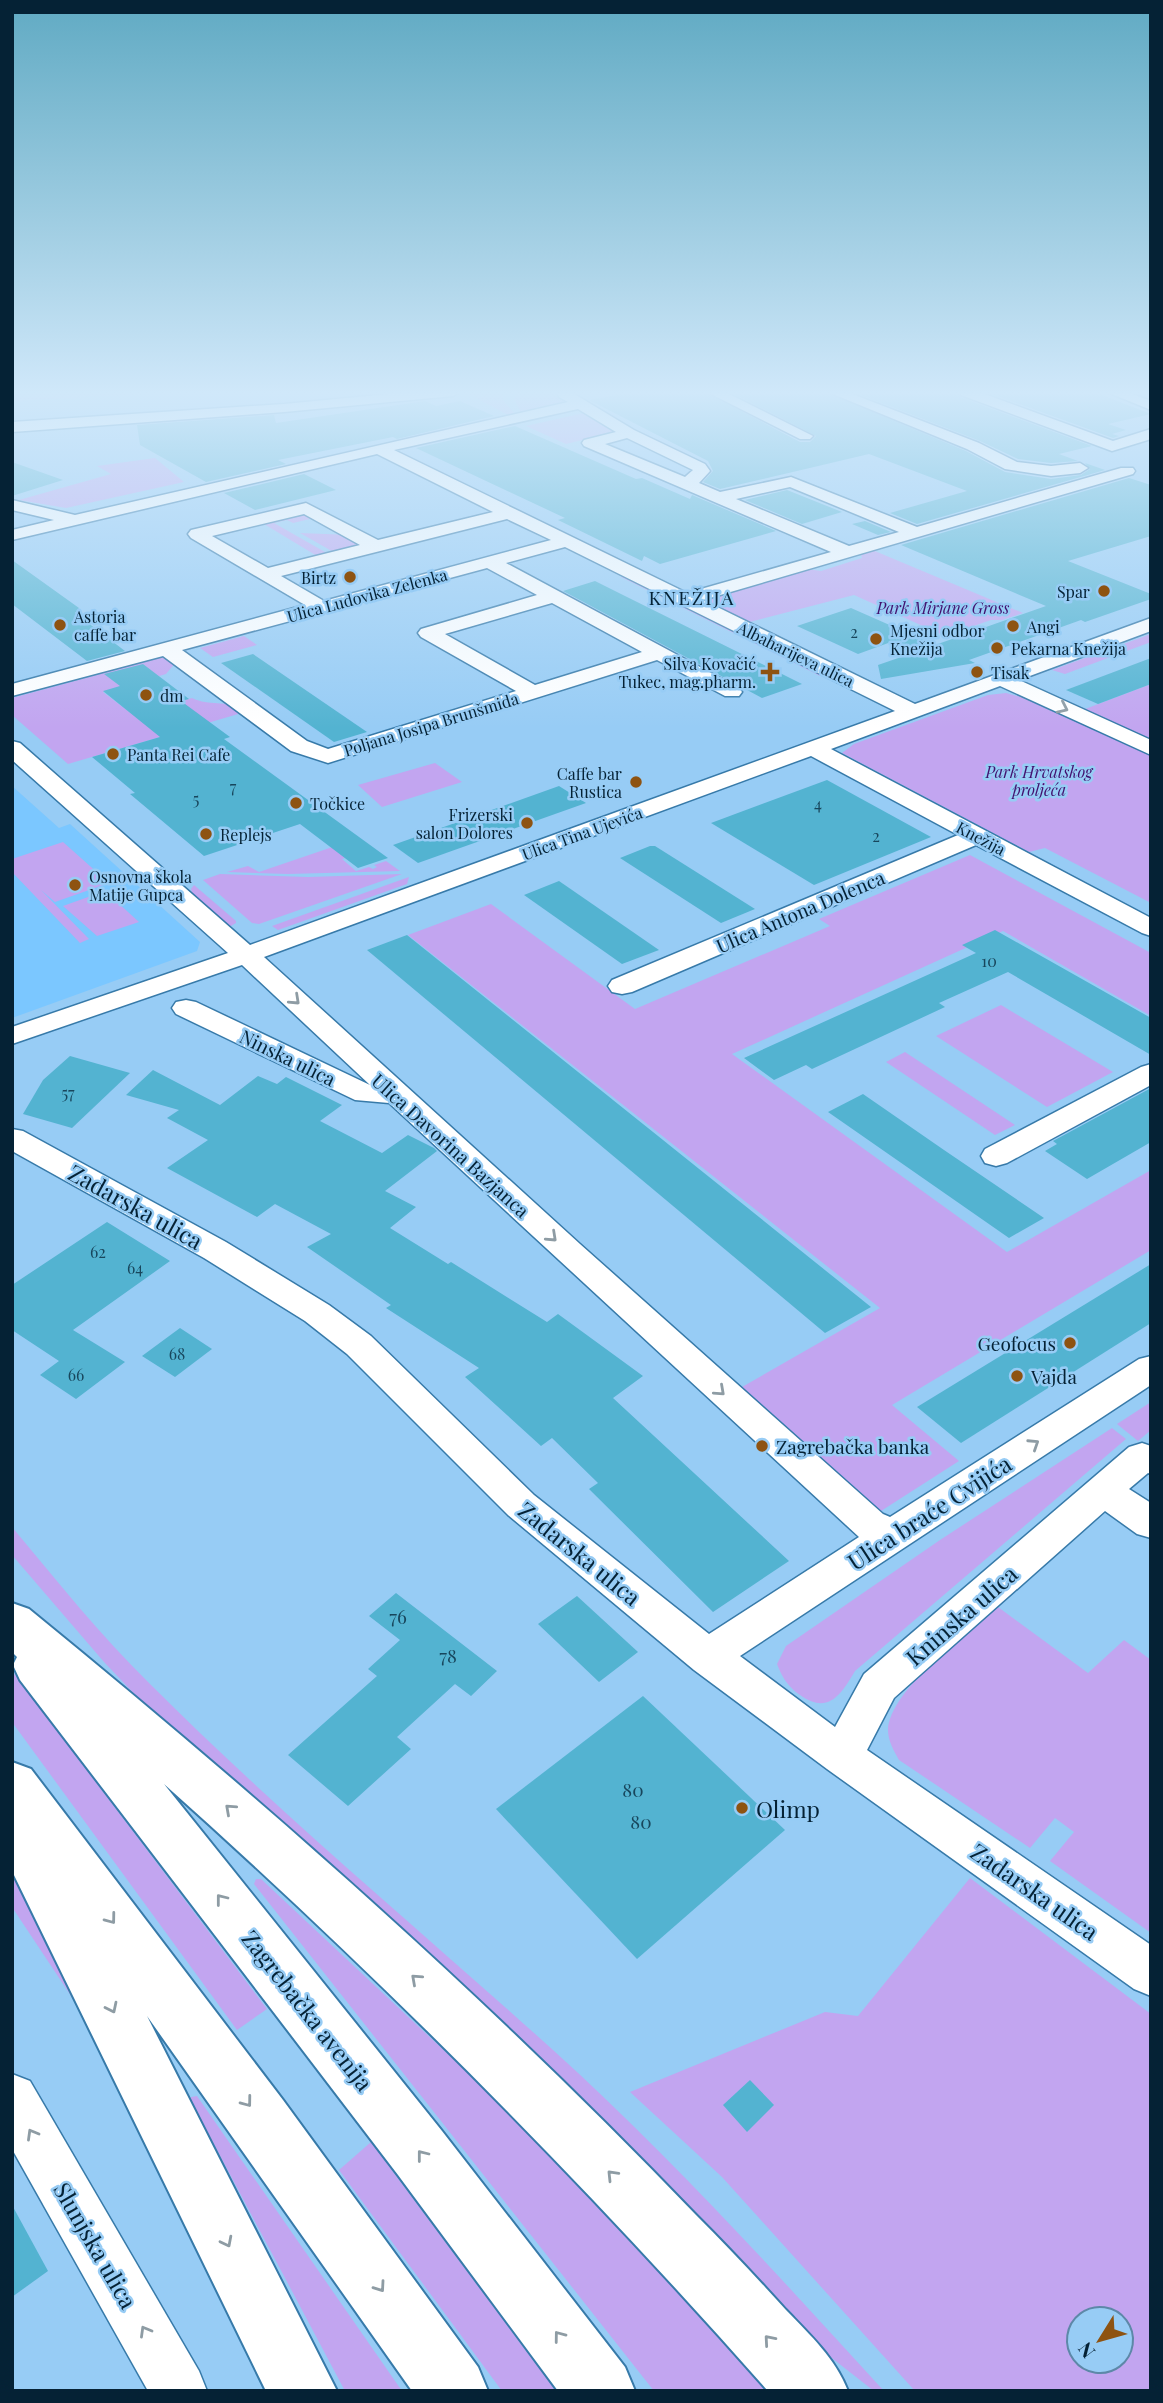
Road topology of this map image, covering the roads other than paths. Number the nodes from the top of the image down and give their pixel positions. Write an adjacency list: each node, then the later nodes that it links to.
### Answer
1 (139, 504): 8 (street)
2 (491, 504): 7 (street, Albaharijeva ulica)
3 (732, 504): 13 (street)
4 (846, 504): 9 (street)
5 (1022, 504): 9 (street)
6 (12, 505): 8 (street)
7 (509, 513): 11 (street, Albaharijeva ulica); 12 (street)
8 (75, 519): 10 (street)
9 (917, 533): 13 (street)
10 (12, 535)
11 (567, 541): 14 (street, Ulica Ludovika Zelenka); 17 (street, Albaharijeva ulica)
12 (375, 546): 15 (street); 15 (street)
13 (848, 552): 17 (street)
14 (490, 562): 16 (street); 18 (street, Ulica Ludovika Zelenka)
15 (266, 575): 18 (street)
16 (554, 596): 21 (street); 26 (street, Poljana Josipa Brunšmida)
17 (684, 600): 28 (street, Albaharijeva ulica)
18 (321, 607): 20 (street, Ulica Ludovika Zelenka)
19 (1151, 624): 23 (street, Ulica Tina Ujevića)
20 (167, 649): 24 (street, Ulica Ludovika Zelenka); 26 (street, Poljana Josipa Brunšmida)
21 (659, 653): 26 (street, Poljana Josipa Brunšmida); 27 (street)
22 (15, 668): 24 (street)
23 (1001, 679): 28 (street, Ulica Tina Ujevića); 31 (street, one-way to 31)
24 (35, 684): 25 (street, Ulica Ludovika Zelenka)
25 (12, 690)
26 (533, 692)
27 (732, 692)
28 (912, 711): 30 (street, Ulica Tina Ujevića)
29 (12, 748): 34 (street, Ulica Davorina Bazjanca)
30 (812, 748): 32 (street, Knežija); 34 (street, Ulica Tina Ujevića)
31 (1151, 748)
32 (977, 836): 33 (street, Knežija); 35 (street, Ulica Antona Dolenca)
33 (1151, 928)
34 (244, 955): 37 (street, Ulica Tina Ujevića); 39 (street, Ulica Davorina Bazjanca, one-way to 39)
35 (622, 986)
36 (186, 1008): 39 (street, Ninska ulica)
37 (12, 1036)
38 (1151, 1073): 41 (street)
39 (393, 1092): 46 (street, Ulica Davorina Bazjanca, one-way to 46)
40 (12, 1138): 49 (street, Zadarska ulica)
41 (996, 1156)
42 (1151, 1368): 46 (street, Ulica braće Cvijića, one-way to 42)
43 (1151, 1460): 44 (street, Kninska ulica)
44 (1102, 1491): 45 (street); 50 (street, Kninska ulica)
45 (1151, 1523)
46 (895, 1535): 49 (street, Ulica braće Cvijića)
47 (12, 1623): 59 (main road, one-way to 47)
48 (12, 1632): 58 (main road, Zagrebačka avenija, one-way to 48)
49 (709, 1658): 50 (street, Zadarska ulica)
50 (842, 1756): 53 (street, Zadarska ulica)
51 (12, 1786): 57 (main road, one-way to 57)
52 (12, 1817): 56 (main road, one-way to 56)
53 (1151, 1973)
54 (12, 2099): 55 (street, Slunjska ulica, one-way to 54)
55 (179, 2391)
56 (303, 2391)
57 (454, 2391)
58 (601, 2391)
59 (814, 2391)

